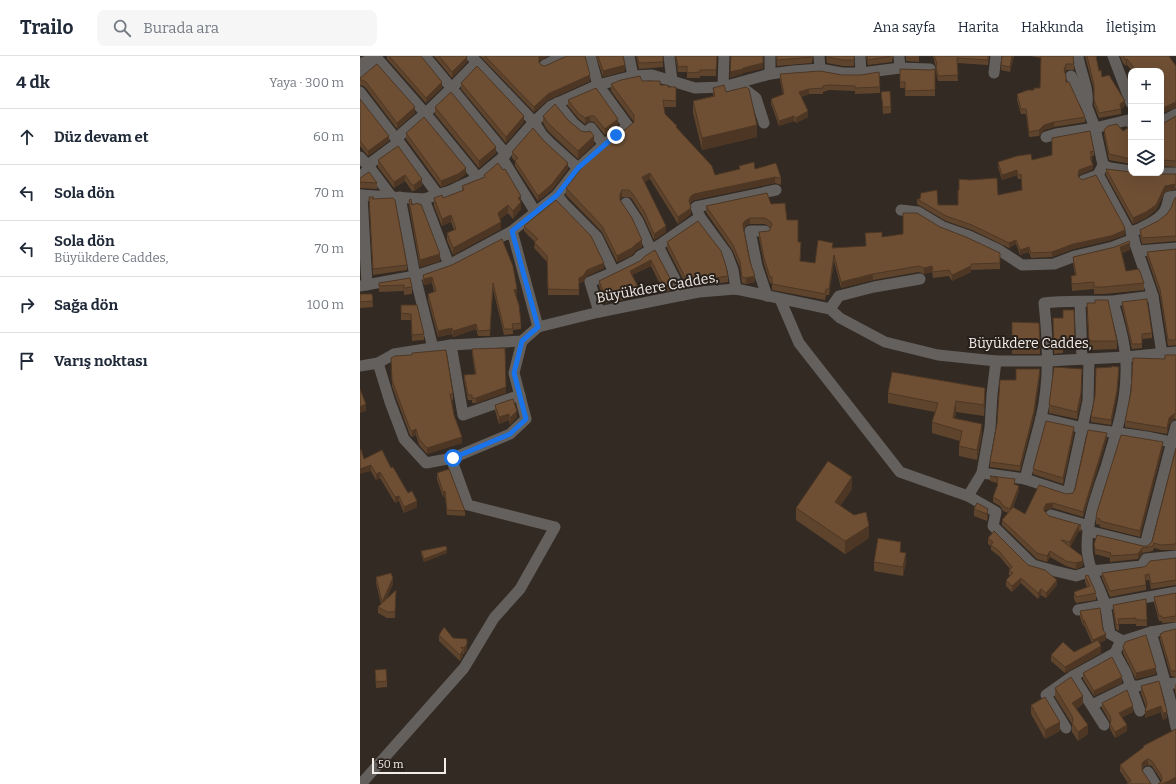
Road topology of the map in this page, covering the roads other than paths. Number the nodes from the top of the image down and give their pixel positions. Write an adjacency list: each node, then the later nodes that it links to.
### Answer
1 (425, 56): 30 (street)
2 (564, 56): 17 (street)
3 (590, 56): 29 (street)
4 (629, 56): 25 (street)
5 (669, 56): 27 (street)
6 (724, 56): 31 (street)
7 (770, 56): 24 (street)
8 (819, 56): 19 (street)
9 (860, 56): 21 (street)
10 (899, 56): 18 (street)
11 (996, 56): 22 (street)
12 (1078, 56): 35 (street)
13 (1113, 56): 33 (street)
14 (376, 57): 16 (street); 23 (street); 36 (street)
15 (474, 59): 30 (street); 40 (street)
16 (360, 64)
17 (545, 65)
18 (900, 68): 20 (street); 21 (street)
19 (820, 69): 21 (street); 24 (street)
20 (930, 69)
21 (861, 73)
22 (994, 73)
23 (360, 74)
24 (770, 74): 28 (street)
25 (633, 76): 27 (street); 29 (street)
26 (1071, 76): 35 (street)
27 (672, 81): 31 (street)
28 (737, 84): 31 (street); 41 (street)
29 (598, 85): 34 (street); 45 (street)
30 (452, 87): 36 (street); 46 (street)
31 (723, 87)
32 (360, 92): 44 (street)
33 (1128, 95)
34 (557, 102): 40 (street); 45 (street)
35 (1087, 107): 42 (street)
36 (425, 113): 44 (street); 55 (street)
37 (1176, 114): 39 (street)
38 (1128, 120): 42 (street)
39 (1164, 120)
40 (534, 122): 46 (street); 49 (street)
41 (764, 123)
42 (1096, 128): 43 (street); 50 (street)
43 (1046, 137)
44 (398, 141): 48 (street); 59 (street)
45 (604, 145): 49 (street)
46 (504, 156): 55 (street); 66 (street)
47 (360, 157): 48 (street)
48 (369, 167): 54 (street); 62 (street)
49 (578, 168): 60 (street)
50 (1101, 169): 51 (street); 56 (street); 70 (street)
51 (1128, 171)
52 (1164, 173): 53 (street)
53 (1176, 173)
54 (360, 177)
55 (478, 178): 59 (street)
56 (1083, 179)
57 (776, 190): 67 (street)
58 (361, 195): 62 (street); 78 (street)
59 (438, 195): 63 (street)
60 (557, 195): 66 (street); 75 (street)
61 (1176, 196): 70 (street)
62 (396, 197): 63 (street); 76 (street)
63 (424, 199): 74 (street)
64 (626, 203): 71 (street)
65 (901, 210): 70 (street)
66 (536, 213): 68 (street)
67 (700, 217): 71 (street); 79 (street)
68 (512, 231): 74 (street); 88 (street)
69 (765, 231): 81 (street)
70 (1133, 235): 73 (street)
71 (654, 248): 75 (street); 80 (street)
72 (1176, 248): 73 (street)
73 (1138, 251): 82 (street)
74 (449, 264): 76 (street)
75 (614, 272): 87 (street)
76 (415, 276): 78 (street); 91 (street)
77 (920, 279): 86 (street)
78 (363, 285)
79 (736, 289): 80 (street, Büyükdere Caddes,); 81 (street, Büyükdere Caddes,)
80 (682, 295): 87 (street, Büyükdere Caddes,)
81 (767, 296): 83 (street, Büyükdere Caddes,)
82 (1153, 296): 84 (street); 93 (street)
83 (780, 299): 86 (street, Büyükdere Caddes,); 109 (street)
84 (1113, 301): 85 (street); 94 (street)
85 (1080, 302): 95 (street); 97 (street)
86 (830, 309): 96 (street, Büyükdere Caddes,)
87 (598, 312): 88 (street, Büyükdere Caddes,)
88 (538, 327): 89 (street)
89 (522, 341): 90 (street); 100 (street)
90 (451, 345): 91 (street); 100 (street)
91 (433, 348): 98 (street)
92 (1176, 352): 93 (street, Büyükdere Caddes,)
93 (1162, 354): 94 (street, Büyükdere Caddes,)
94 (1126, 358): 95 (street, Büyükdere Caddes,); 104 (street)
95 (1085, 359): 97 (street, Büyükdere Caddes,); 103 (street)
96 (996, 361): 97 (street, Büyükdere Caddes,); 107 (street)
97 (1047, 361): 101 (street)
98 (378, 363): 99 (street); 106 (street)
99 (360, 366)
100 (520, 395): 106 (street)
101 (1041, 418): 103 (street); 108 (street)
102 (1176, 426): 105 (street)
103 (1083, 428): 104 (street); 108 (street)
104 (1116, 433): 105 (street); 111 (street)
105 (1174, 443): 112 (street)
106 (451, 458): 132 (street)
107 (982, 473): 108 (street); 109 (street)
108 (1025, 479)
109 (968, 496): 115 (street)
110 (1051, 515): 111 (street)
111 (1088, 528): 112 (street); 115 (street)
112 (1146, 545): 114 (street)
113 (1176, 556): 114 (street)
114 (1146, 558): 115 (street)
115 (1091, 571): 117 (street)
116 (1176, 592): 117 (street)
117 (1105, 604): 118 (street); 121 (street)
118 (1078, 610)
119 (1176, 628): 120 (street)
120 (1151, 632): 121 (street); 124 (street)
121 (1121, 640): 122 (street)
122 (1115, 653): 123 (street); 125 (street)
123 (1072, 676): 126 (street); 130 (street)
124 (1169, 682): 125 (street); 129 (street)
125 (1131, 686): 126 (street); 127 (street)
126 (1092, 705): 128 (street)
127 (1140, 711)
128 (1104, 725)
129 (1176, 727)
130 (1066, 728)
131 (1148, 772): 133 (street)
132 (361, 784)
133 (1155, 784)

